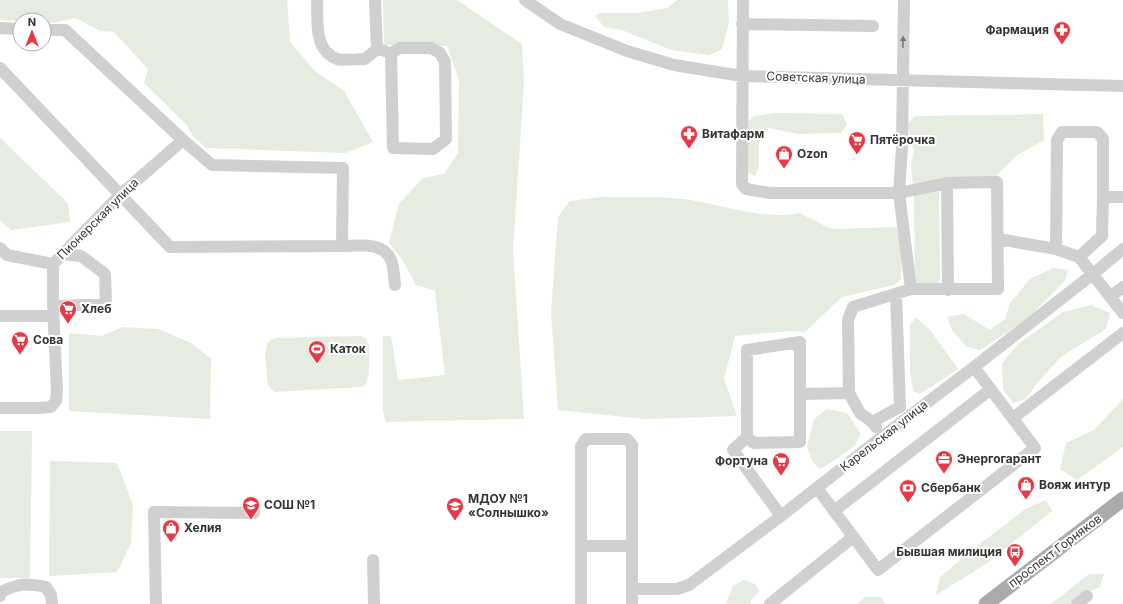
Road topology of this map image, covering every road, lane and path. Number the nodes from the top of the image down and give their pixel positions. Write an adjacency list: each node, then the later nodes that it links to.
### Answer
1 (317, 0): 11 (street)
2 (375, 0): 11 (street)
3 (525, 0): 14 (street, Советская улица)
4 (743, 0): 6 (street)
5 (904, 0): 15 (street, one-way to 5)
6 (742, 24): 7 (street); 14 (street)
7 (873, 26)
8 (0, 28): 9 (street)
9 (12, 29)
10 (52, 30): 17 (street)
11 (377, 49): 12 (street)
12 (392, 54): 12 (street)
13 (0, 68): 20 (street)
14 (742, 76): 15 (street, Советская улица); 19 (street)
15 (902, 81): 16 (street, Советская улица); 19 (street)
16 (1123, 86)
17 (183, 140): 20 (street, Пионерская улица); 24 (street)
18 (947, 183): 19 (street); 23 (street); 35 (street)
19 (899, 192): 34 (street)
20 (120, 194): 24 (street); 28 (street, Пионерская улица)
21 (1103, 197): 22 (street); 26 (street); 29 (street)
22 (1123, 197)
23 (998, 239): 26 (street); 35 (street)
24 (342, 246): 32 (street)
25 (0, 248): 30 (street)
26 (1056, 249): 29 (street)
27 (1123, 249): 31 (street, Карельская улица)
28 (62, 254): 30 (street, Пионерская улица); 38 (street)
29 (1079, 257): 31 (street)
30 (53, 264): 38 (street, Пионерская улица)
31 (1092, 274): 37 (street); 42 (street, Карельская улица)
32 (395, 285)
33 (1123, 287): 37 (street)
34 (911, 289): 35 (street); 36 (street)
35 (948, 290)
36 (896, 294): 44 (street); 48 (street)
37 (1110, 297): 39 (street)
38 (53, 311): 40 (street); 46 (street, Пионерская улица)
39 (1123, 313)
40 (0, 316)
41 (1123, 333): 47 (street)
42 (974, 367): 43 (street); 49 (street, Карельская улица)
43 (991, 389): 47 (street); 53 (street)
44 (849, 393): 45 (street); 48 (street)
45 (800, 394): 50 (street); 50 (street)
46 (0, 408)
47 (1013, 418): 56 (street)
48 (872, 422): 49 (street)
49 (883, 436): 51 (street, Карельская улица)
50 (747, 437): 55 (street)
51 (817, 488): 53 (street); 55 (street, Карельская улица)
52 (1123, 499): 69 (main road, проспект Горняков)
53 (834, 511): 56 (street)
54 (254, 512): 64 (street)
55 (781, 516): 60 (street, Карельская улица)
56 (854, 537): 68 (street)
57 (581, 546): 58 (street); 58 (street); 66 (street)
58 (632, 546): 60 (street)
59 (373, 560): 65 (street)
60 (632, 589): 67 (street)
61 (0, 596): 63 (street)
62 (1087, 596): 70 (street)
63 (52, 604)
64 (156, 604)
65 (374, 604)
66 (581, 604)
67 (632, 604)
68 (770, 604)
69 (986, 604)
70 (1077, 604)

